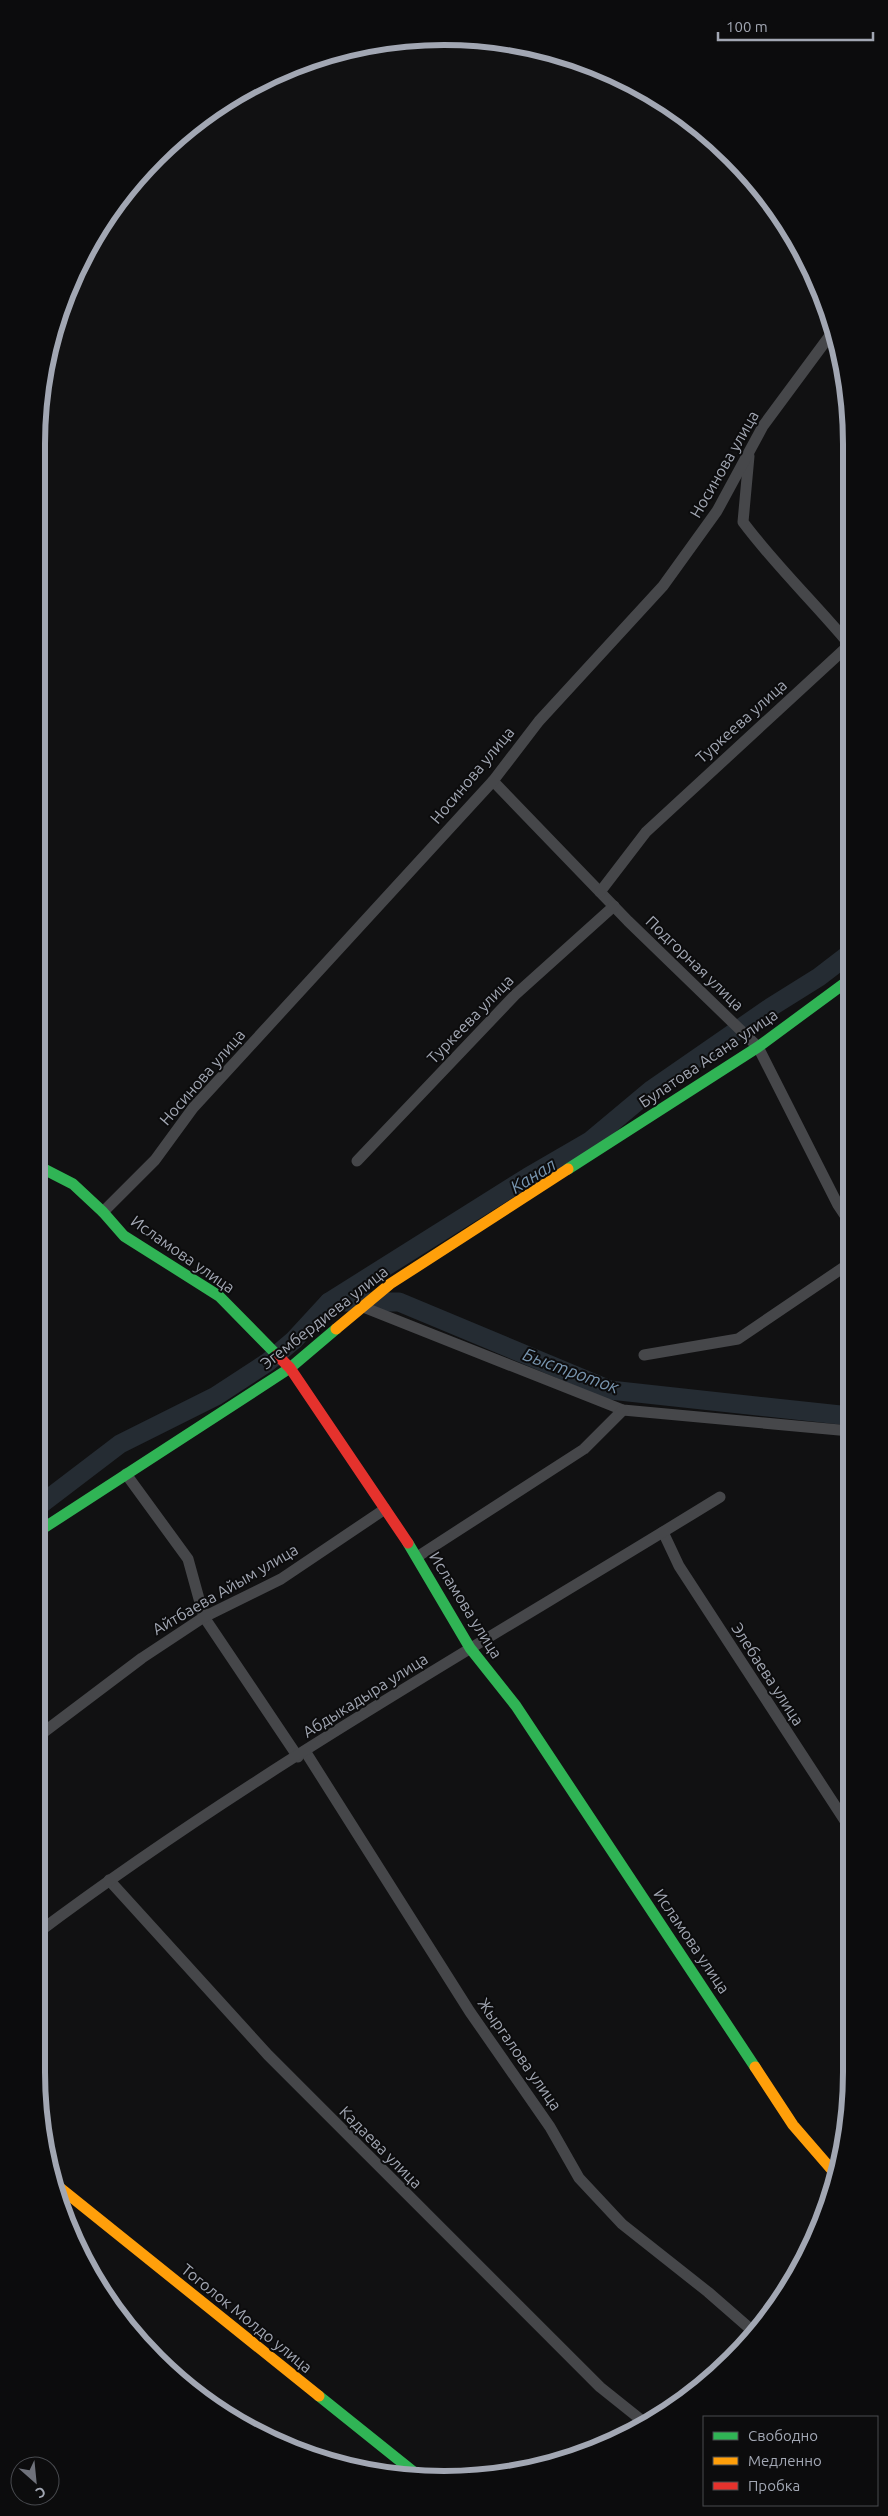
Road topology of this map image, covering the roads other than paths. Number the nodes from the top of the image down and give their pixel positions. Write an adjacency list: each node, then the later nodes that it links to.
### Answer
1 (828, 338): 2 (street, Носинова улица)
2 (750, 451): 3 (street); 5 (street, Носинова улица)
3 (843, 637)
4 (843, 650): 6 (street, Туркеева улица)
5 (493, 781): 6 (street, Подгорная улица); 13 (street, Носинова улица)
6 (600, 892): 7 (street, Подгорная улица)
7 (614, 906): 9 (street, Подгорная улица); 10 (street, Туркеева улица)
8 (843, 985): 9 (street, Булатова Асана улица)
9 (758, 1047): 11 (street, Булатова Асана улица); 14 (street, Подгорная улица)
10 (357, 1161)
11 (583, 1161): 16 (street, Эгембердиева улица)
12 (45, 1170): 13 (street, Исламова улица)
13 (103, 1212): 18 (street, Исламова улица)
14 (843, 1212)
15 (843, 1268): 17 (street)
16 (363, 1307): 18 (street, Эгембердиева улица); 19 (street)
17 (644, 1354)
18 (290, 1368): 21 (street, Эгембердиева улица); 23 (street, Исламова улица)
19 (623, 1410): 20 (street); 26 (street)
20 (843, 1429)
21 (126, 1474): 24 (street, Эгембердиева улица); 27 (street, Жыргалова улица)
22 (720, 1497): 25 (street, Абдыкадыра улица)
23 (384, 1509): 26 (street, Исламова улица); 27 (street, Айтбаева Айым улица)
24 (45, 1528)
25 (663, 1532): 28 (street, Абдыкадыра улица); 31 (street, Элебаева улица)
26 (417, 1557): 28 (street, Исламова улица)
27 (204, 1617): 29 (street, Айтбаева Айым улица); 30 (street, Жыргалова улица)
28 (470, 1648): 30 (street, Абдыкадыра улица); 34 (street, Исламова улица)
29 (45, 1731)
30 (302, 1754): 32 (street, Абдыкадыра улица); 36 (street, Жыргалова улица)
31 (843, 1818)
32 (109, 1880): 33 (street, Абдыкадыра улица); 37 (street, Кадаева улица)
33 (45, 1927)
34 (831, 2168)
35 (63, 2191): 38 (street, Тоголок Молдо улица)
36 (750, 2328)
37 (641, 2420)
38 (411, 2469)

